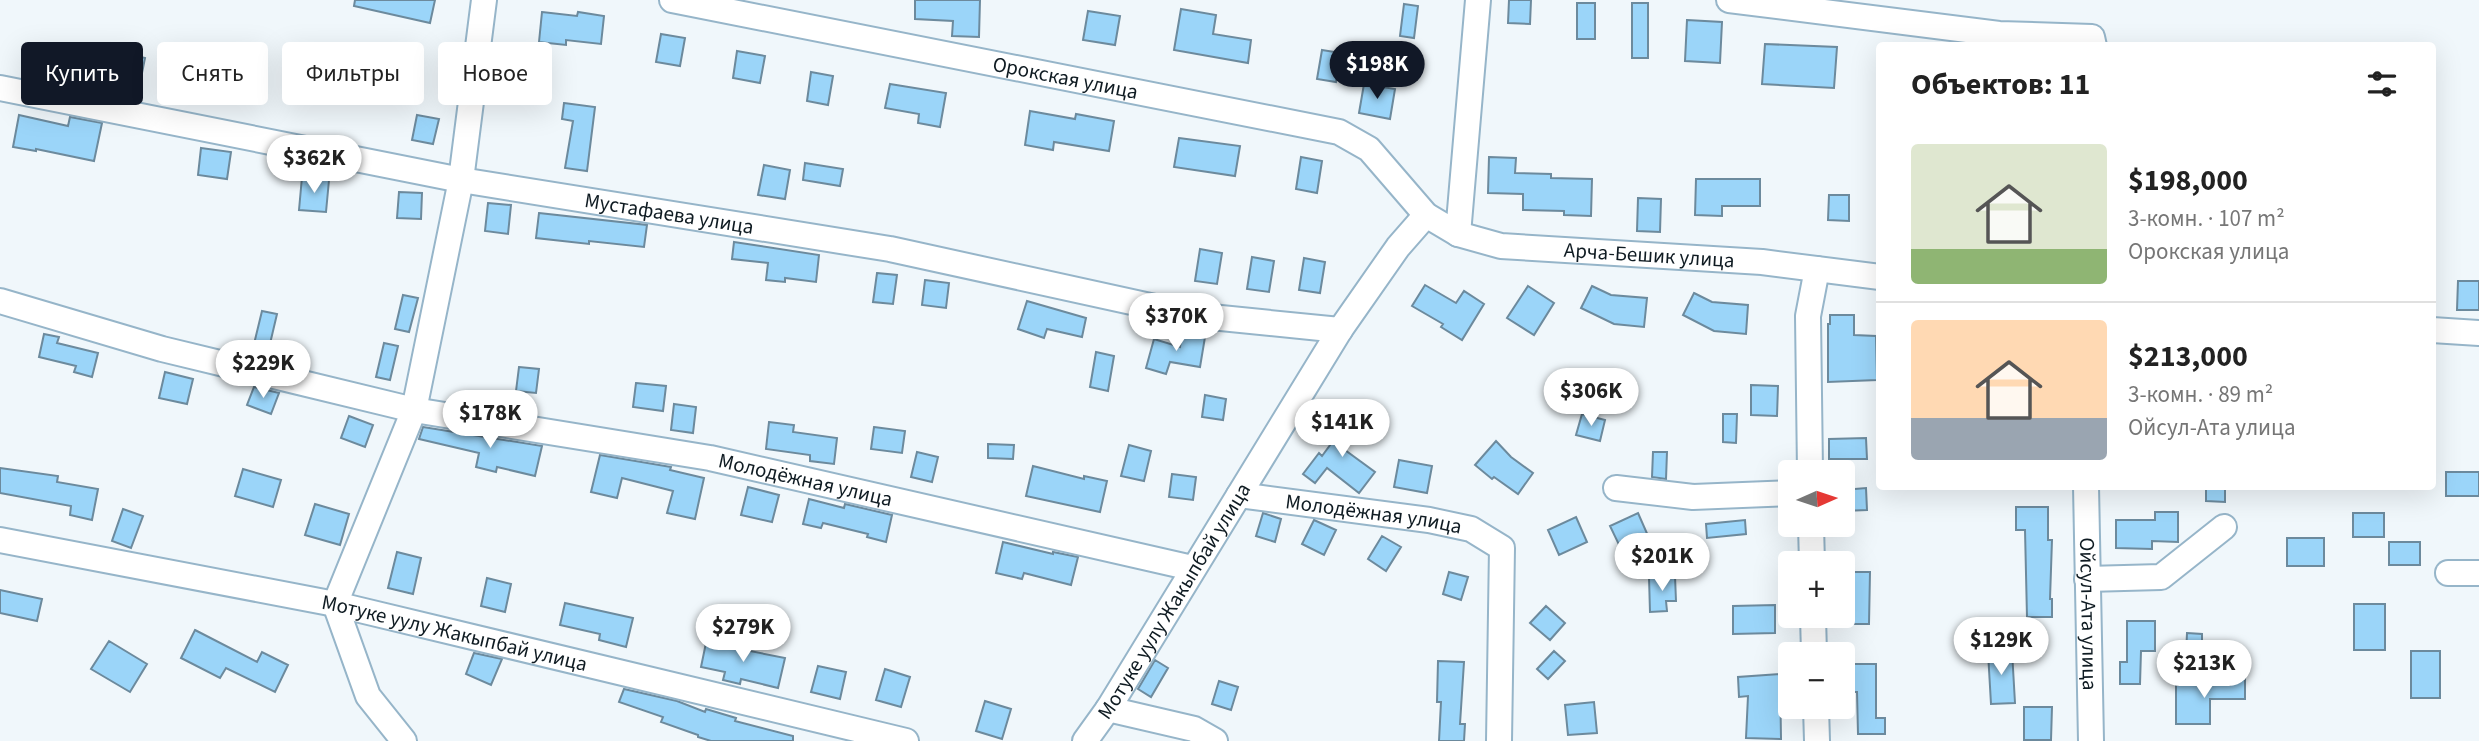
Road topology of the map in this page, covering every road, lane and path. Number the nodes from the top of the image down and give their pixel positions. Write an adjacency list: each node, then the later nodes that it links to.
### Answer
1 (484, 0): 7 (street)
2 (671, 0): 8 (street, Орокская улица)
3 (1478, 0): 9 (street)
4 (1729, 0): 5 (street)
5 (2093, 42)
6 (0, 88): 7 (street, Мустафаева улица)
7 (461, 180): 13 (street, Мустафаева улица); 16 (street)
8 (1426, 215): 9 (street, Арча-Бешик улица); 13 (street, Мотуке уулу Жакыпбай улица)
9 (1458, 234): 10 (street, Арча-Бешик улица)
10 (1817, 269): 11 (street, Арча-Бешик улица); 17 (street)
11 (1876, 277)
12 (0, 301): 16 (street, Молодёжная улица)
13 (1340, 330): 21 (street, Мотуке уулу Жакыпбай улица)
14 (2436, 330): 15 (street)
15 (2479, 333)
16 (414, 410): 24 (street, Молодёжная улица); 28 (street)
17 (1810, 460)
18 (1616, 488): 20 (street)
19 (2086, 490): 27 (street, Ойсул-Ата улица)
20 (1778, 493)
21 (1239, 495): 24 (street, Мотуке уулу Жакыпбай улица); 35 (street, Молодёжная улица)
22 (2224, 527): 27 (street)
23 (0, 540): 28 (street, Мотуке уулу Жакыпбай улица)
24 (1192, 568): 29 (street, Мотуке уулу Жакыпбай улица)
25 (2448, 573): 26 (street)
26 (2479, 573)
27 (2087, 579): 37 (street, Ойсул-Ата улица)
28 (335, 604): 31 (street); 32 (street, Мотуке уулу Жакыпбай улица)
29 (1108, 709): 33 (street, Мотуке уулу Жакыпбай улица); 34 (street)
30 (1816, 719): 36 (street)
31 (404, 741)
32 (906, 741)
33 (1085, 741)
34 (1214, 741)
35 (1499, 741)
36 (1816, 741)
37 (2091, 741)

